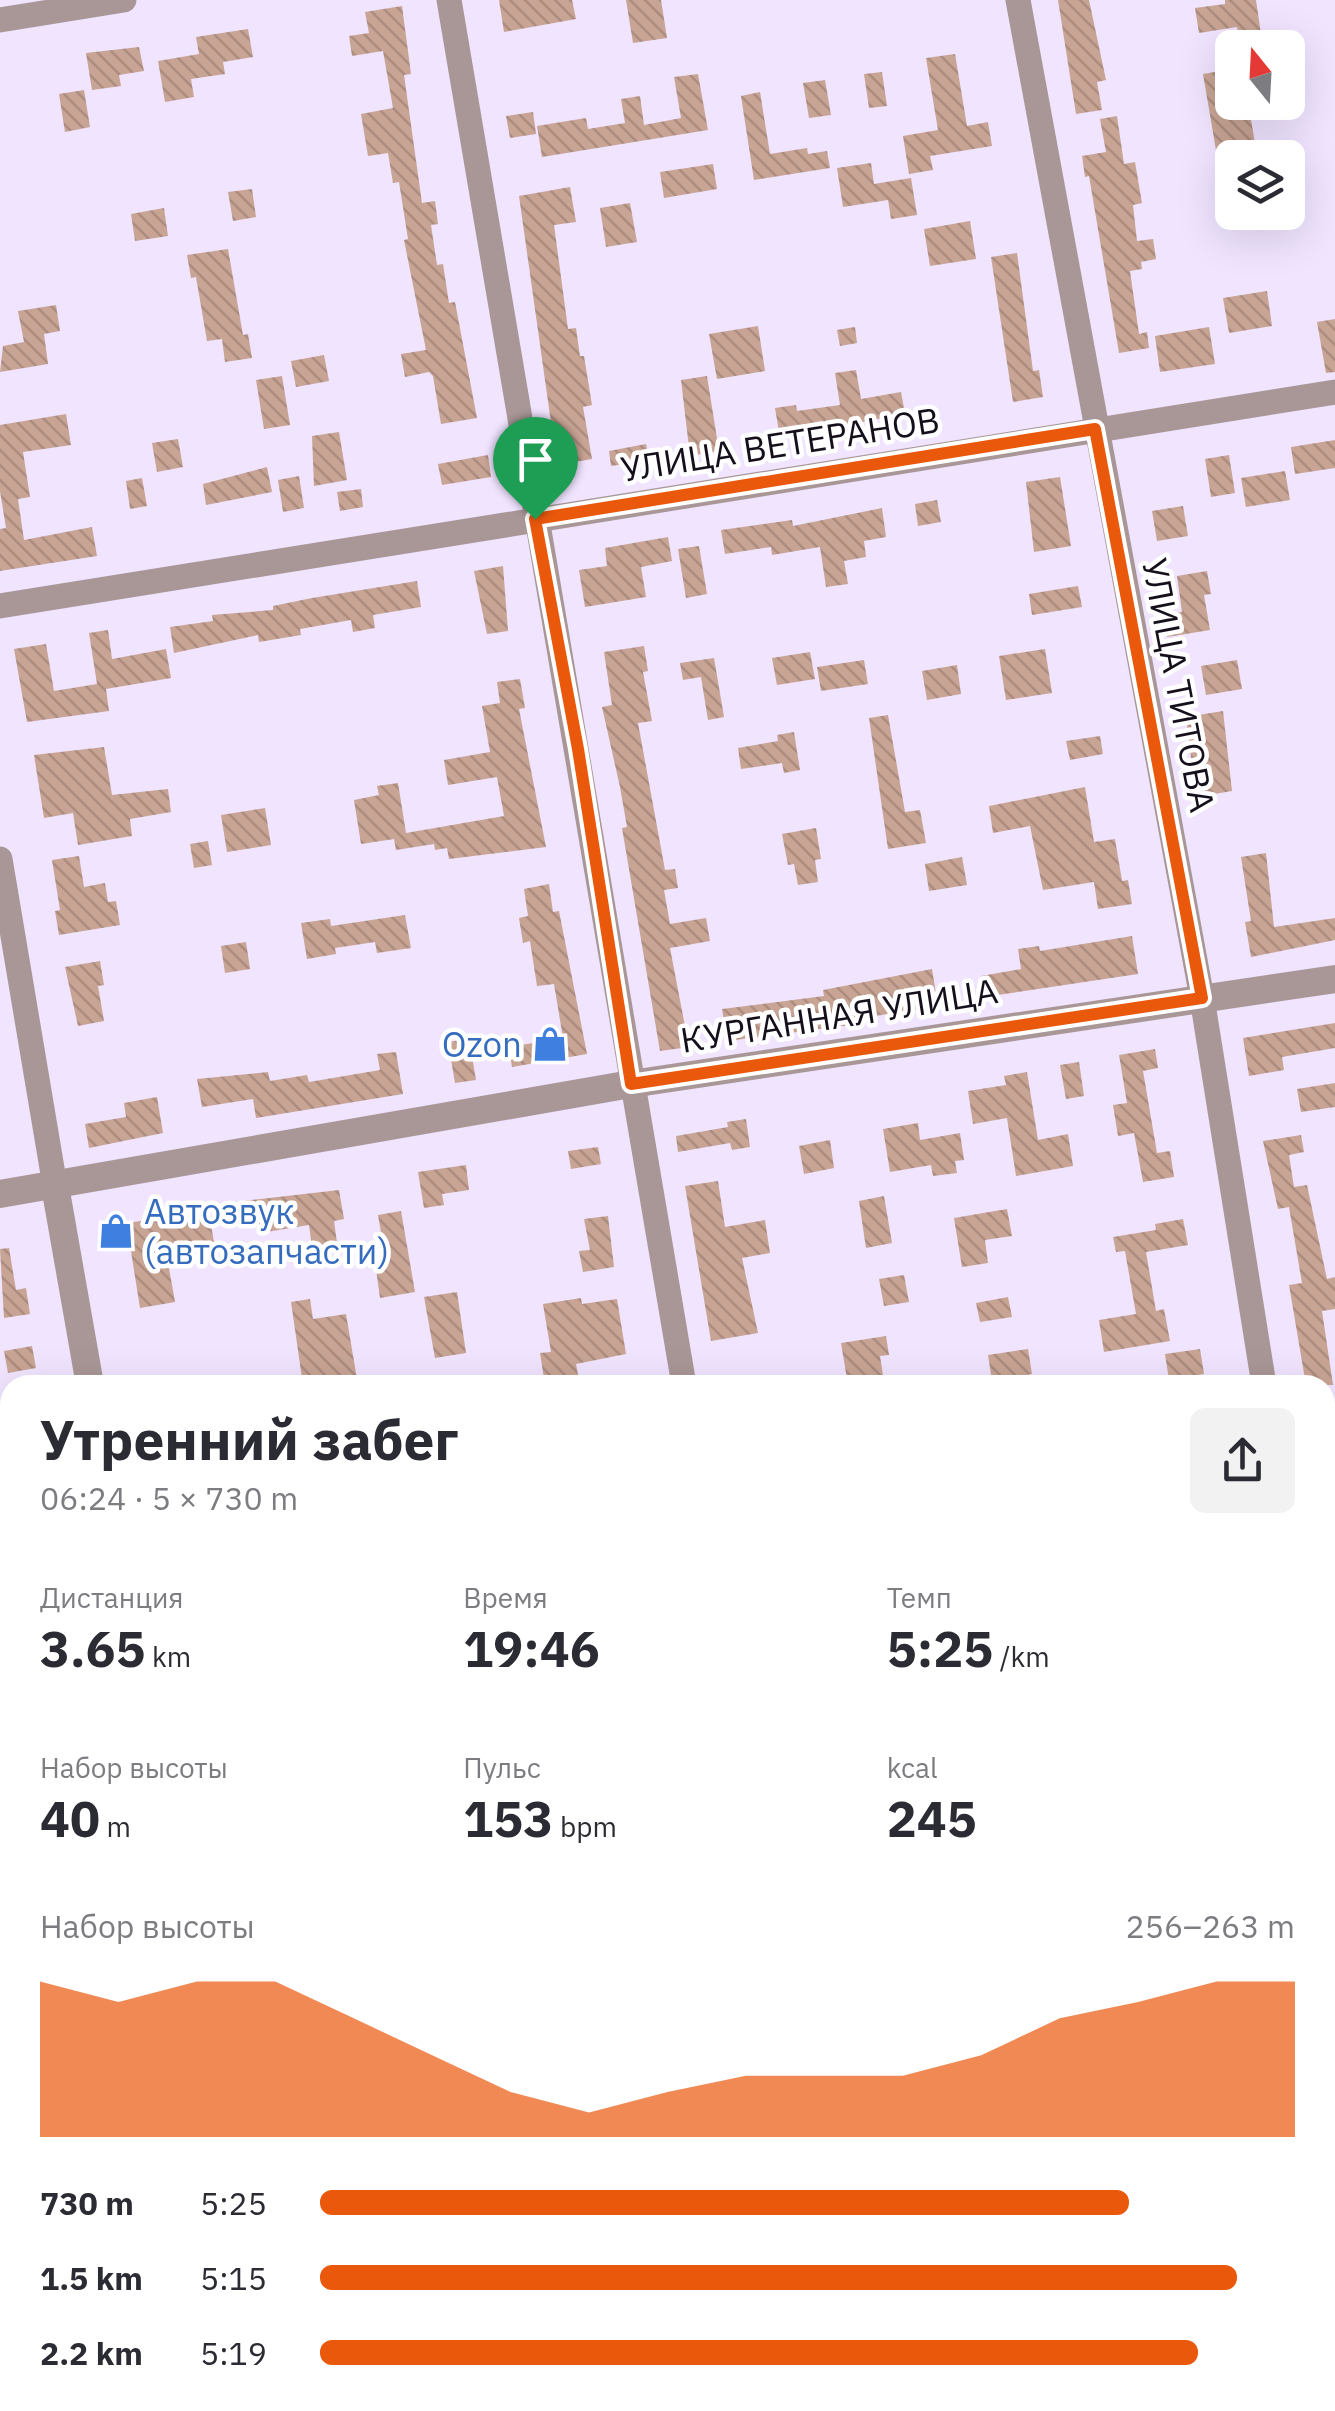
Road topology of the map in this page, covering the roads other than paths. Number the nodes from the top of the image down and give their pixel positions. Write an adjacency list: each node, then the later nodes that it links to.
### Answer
1 (124, 0): 4 (street)
2 (449, 0): 7 (street)
3 (1018, 0): 6 (street, УЛИЦА ТИТОВА)
4 (0, 20)
5 (1335, 392): 6 (street, УЛИЦА ВЕТЕРАНОВ)
6 (1095, 429): 7 (street, УЛИЦА ВЕТЕРАНОВ); 11 (street, УЛИЦА ТИТОВА)
7 (535, 519): 8 (street, УЛИЦА ВЕТЕРАНОВ); 12 (street)
8 (0, 606)
9 (0, 858): 13 (street)
10 (1335, 979): 11 (street, КУРГАННАЯ УЛИЦА)
11 (1202, 998): 12 (street, КУРГАННАЯ УЛИЦА); 17 (street, УЛИЦА ТИТОВА)
12 (631, 1084): 13 (street, КУРГАННАЯ УЛИЦА); 16 (street)
13 (55, 1186): 14 (street, КУРГАННАЯ УЛИЦА); 15 (street)
14 (0, 1194)
15 (88, 1375)
16 (682, 1375)
17 (1262, 1375)

